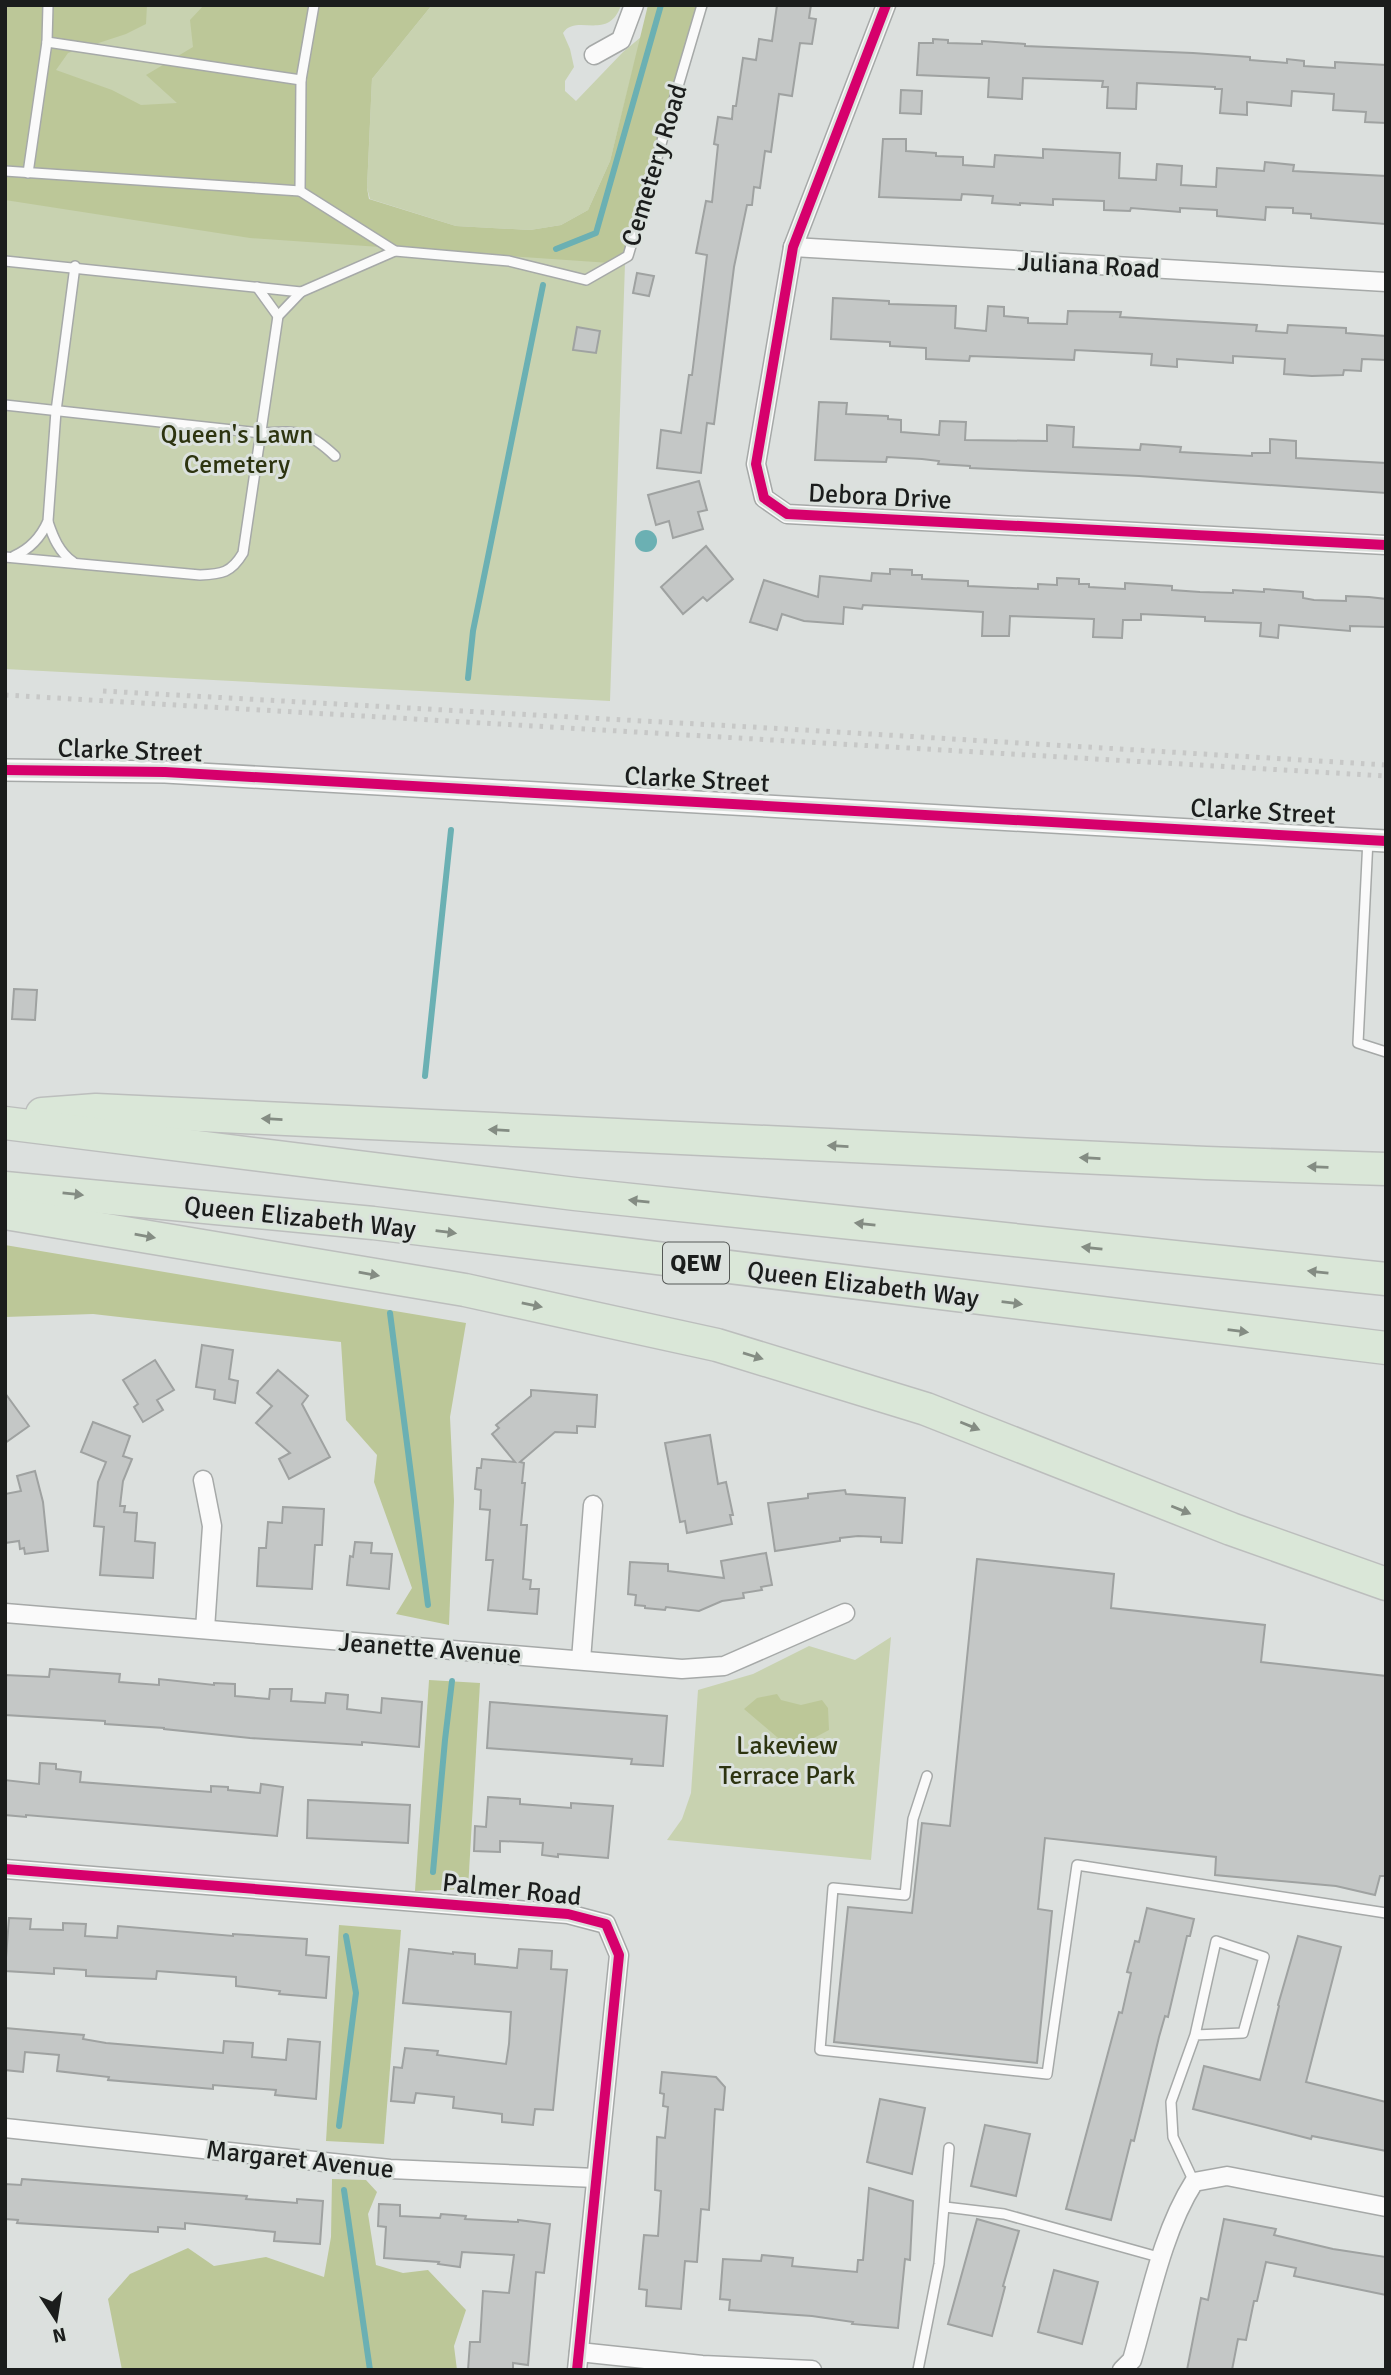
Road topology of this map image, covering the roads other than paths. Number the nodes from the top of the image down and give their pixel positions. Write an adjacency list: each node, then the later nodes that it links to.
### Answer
1 (48, 5): 6 (lane)
2 (314, 5): 8 (lane)
3 (634, 5): 7 (street)
4 (702, 5): 13 (lane, Cemetery Road)
5 (886, 5): 12 (street, Debora Drive)
6 (47, 42): 8 (lane); 10 (lane)
7 (594, 55)
8 (301, 80): 11 (lane)
9 (5, 171): 10 (lane)
10 (29, 173): 11 (lane)
11 (300, 191): 13 (lane)
12 (793, 247): 16 (street, Juliana Road); 25 (street, Debora Drive)
13 (395, 251): 18 (lane)
14 (5, 261): 15 (lane)
15 (75, 266): 17 (lane); 21 (lane)
16 (1386, 282)
17 (257, 287): 18 (lane); 19 (lane)
18 (301, 292): 19 (lane)
19 (278, 316): 22 (lane)
20 (5, 405): 21 (lane)
21 (56, 411): 22 (lane); 24 (lane)
22 (261, 433): 23 (lane); 27 (lane)
23 (335, 456)
24 (48, 521): 26 (lane); 27 (lane)
25 (1386, 545)
26 (8, 557): 27 (lane)
27 (74, 563)
28 (5, 770): 29 (street, Clarke Street)
29 (1377, 840): 30 (lane)
30 (1386, 1052)
31 (5, 1116): 33 (highway, one-way to 31)
32 (5, 1123): 36 (highway, Queen Elizabeth Way / QEW, one-way to 32)
33 (1386, 1169)
34 (5, 1188): 37 (highway, Queen Elizabeth Way / QEW, one-way to 37)
35 (5, 1213): 40 (highway, one-way to 40)
36 (1386, 1279)
37 (1386, 1348)
38 (203, 1480): 43 (street)
39 (593, 1505): 44 (street)
40 (1386, 1584)
41 (5, 1613): 43 (street, Jeanette Avenue)
42 (845, 1614): 44 (street, Jeanette Avenue)
43 (205, 1629): 44 (street, Jeanette Avenue)
44 (581, 1660)
45 (927, 1776): 47 (lane)
46 (5, 1869): 51 (street, Palmer Road)
47 (1386, 1913)
48 (1195, 2035): 48 (lane); 52 (lane)
49 (5, 2128): 51 (street, Margaret Avenue)
50 (949, 2148): 53 (lane)
51 (596, 2178): 56 (street, Palmer Road)
52 (1194, 2182): 54 (street); 55 (street)
53 (945, 2207): 55 (lane); 58 (lane)
54 (1386, 2207)
55 (1162, 2258): 59 (street)
56 (578, 2361): 57 (street)
57 (812, 2370)
58 (918, 2370)
59 (1122, 2370)

